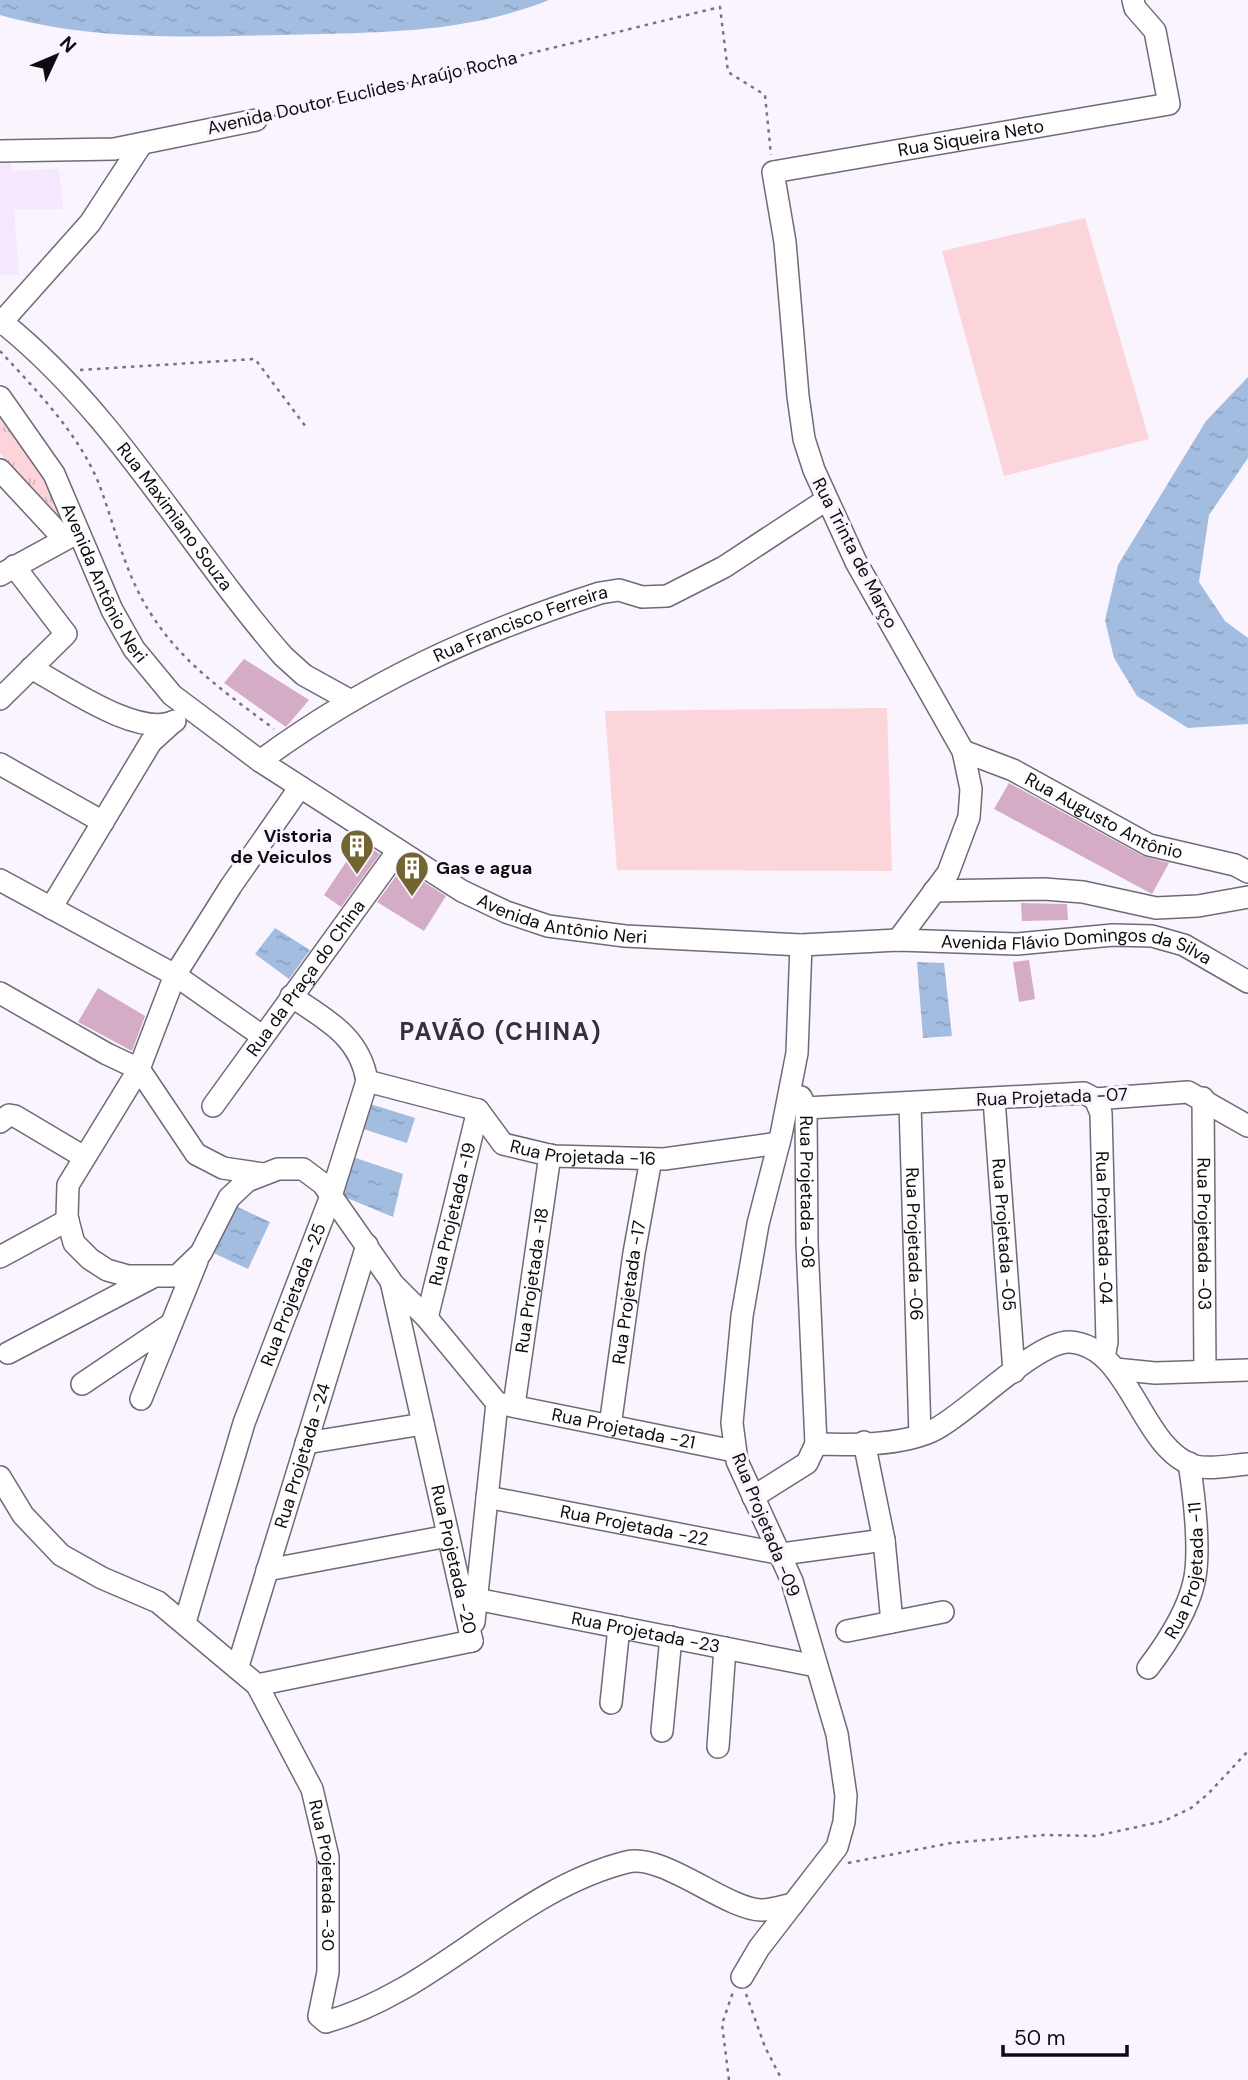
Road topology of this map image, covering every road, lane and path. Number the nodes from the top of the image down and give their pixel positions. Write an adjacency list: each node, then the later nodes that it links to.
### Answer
1 (1133, 0): 5 (street, Rua Siqueira Neto)
2 (256, 120): 3 (street, Avenida Doutor Euclides Araújo Rocha); 5 (path, Avenida Doutor Euclides Araújo Rocha)
3 (141, 145): 4 (street, Avenida Doutor Euclides Araújo Rocha); 6 (street)
4 (0, 151)
5 (773, 172): 12 (street, Rua Trinta de Março)
6 (1, 323): 8 (street, Rua Maximiano Souza)
7 (0, 351): 19 (path)
8 (56, 371): 10 (path); 17 (street, Rua Maximiano Souza)
9 (0, 397): 13 (street, Avenida Antônio Neri)
10 (306, 427)
11 (0, 470): 13 (street)
12 (826, 500): 17 (street, Rua Francisco Ferreira); 20 (street, Rua Trinta de Março)
13 (71, 536): 14 (street); 18 (street, Avenida Antônio Neri)
14 (7, 570): 15 (street)
15 (31, 668): 16 (street); 18 (street)
16 (0, 699)
17 (351, 701): 19 (street, Rua Francisco Ferreira)
18 (181, 716): 21 (street, Avenida Antônio Neri); 24 (street)
19 (288, 740): 21 (street, Rua Francisco Ferreira)
20 (963, 751): 26 (street, Rua Augusto Antônio); 28 (street)
21 (260, 761): 23 (street, Avenida Antônio Neri)
22 (0, 764): 24 (street)
23 (300, 787): 25 (street, Avenida Antônio Neri); 33 (street)
24 (103, 822): 30 (street)
25 (397, 852): 32 (street, Avenida Antônio Neri); 36 (street, Rua da Praça do China)
26 (1248, 872)
27 (0, 880): 30 (street)
28 (934, 891): 29 (street); 31 (street)
29 (1248, 897)
30 (51, 908): 33 (street)
31 (898, 940): 32 (street, Avenida Antônio Neri); 34 (street, Avenida Flávio Domingos da Silva)
32 (801, 945): 40 (street)
33 (175, 975): 37 (street); 38 (street)
34 (1248, 982)
35 (0, 993): 38 (street)
36 (291, 996): 37 (street, Rua da Praça do China); 39 (street)
37 (262, 1036): 45 (street, Rua da Praça do China)
38 (139, 1069): 52 (street); 54 (street)
39 (367, 1081): 47 (street); 55 (street, Rua Projetada -25)
40 (790, 1081): 46 (street, Rua Projetada -08); 50 (street, Rua Projetada -09)
41 (1203, 1098): 43 (street, Rua Projetada -07); 49 (street, Rua Projetada -07); 67 (street, Rua Projetada -03)
42 (994, 1099): 43 (street, Rua Projetada -07); 44 (street, Rua Projetada -07); 68 (street, Rua Projetada -05)
43 (1095, 1099): 65 (street, Rua Projetada -04)
44 (910, 1104): 46 (street, Rua Projetada -07); 74 (street, Rua Projetada -06)
45 (213, 1106)
46 (806, 1108): 77 (street, Rua Projetada -08)
47 (478, 1110): 51 (street, Rua Projetada -16); 62 (street, Rua Projetada -19)
48 (5, 1115): 52 (street)
49 (1248, 1126)
50 (779, 1143): 53 (street, Rua Projetada -16); 78 (street, Rua Projetada -09)
51 (550, 1155): 53 (street, Rua Projetada -16); 71 (street, Rua Projetada -18)
52 (84, 1157): 56 (street)
53 (651, 1159): 73 (street, Rua Projetada -17)
54 (263, 1174): 55 (street, Rua Projetada -20); 58 (street)
55 (331, 1196): 57 (street, Rua Projetada -20); 90 (street, Rua Projetada -25)
56 (68, 1219): 59 (street); 60 (street)
57 (367, 1245): 61 (street, Rua Projetada -20); 75 (street, Rua Projetada -24)
58 (201, 1253): 60 (street); 63 (street)
59 (0, 1257)
60 (151, 1278): 64 (street)
61 (391, 1281): 62 (street); 72 (street, Rua Projetada -20)
62 (427, 1318): 71 (street)
63 (171, 1324): 69 (street); 70 (street)
64 (8, 1353)
65 (1109, 1363): 67 (street); 68 (street); 79 (street)
66 (1248, 1370): 67 (street)
67 (1205, 1371)
68 (1014, 1372): 74 (street)
69 (82, 1384)
70 (141, 1399)
71 (505, 1404): 73 (street, Rua Projetada -21); 82 (street, Rua Projetada -20)
72 (423, 1424): 75 (street); 84 (street, Rua Projetada -20)
73 (611, 1426): 78 (street, Rua Projetada -21)
74 (920, 1436): 76 (street)
75 (306, 1443): 87 (street, Rua Projetada -24)
76 (864, 1443): 77 (street); 85 (street)
77 (816, 1444): 83 (street)
78 (734, 1451): 83 (street, Rua Projetada -09)
79 (1194, 1465): 80 (street); 99 (street, Rua Projetada -11)
80 (1248, 1465)
81 (0, 1477): 90 (street, Rua Projetada -30)
82 (487, 1497): 86 (street, Rua Projetada -22); 88 (street, Rua Projetada -20)
83 (753, 1497): 86 (street, Rua Projetada -09)
84 (448, 1536): 87 (street); 95 (street, Rua Projetada -20)
85 (884, 1540): 86 (street, Rua Projetada -22); 91 (street)
86 (782, 1554): 98 (street, Rua Projetada -09)
87 (267, 1570): 97 (street, Rua Projetada -24)
88 (476, 1599): 92 (street, Rua Projetada -23); 95 (street, Rua Projetada -20)
89 (943, 1612): 91 (street)
90 (185, 1622): 97 (street, Rua Projetada -30)
91 (892, 1622): 93 (street)
92 (619, 1627): 94 (street, Rua Projetada -23); 101 (street)
93 (847, 1631)
94 (671, 1637): 96 (street, Rua Projetada -23); 102 (street)
95 (472, 1641): 100 (street)
96 (724, 1648): 98 (street, Rua Projetada -23); 103 (street)
97 (238, 1666): 100 (street, Rua Projetada -30)
98 (816, 1666): 105 (street, Rua Projetada -09)
99 (1149, 1668)
100 (257, 1685): 106 (street, Rua Projetada -30)
101 (611, 1703)
102 (662, 1731)
103 (718, 1746)
104 (1248, 1751): 105 (path)
105 (822, 1868): 106 (street)
106 (793, 1904): 107 (street)
107 (741, 1977): 108 (path); 109 (path)
108 (729, 2080)
109 (782, 2080)

